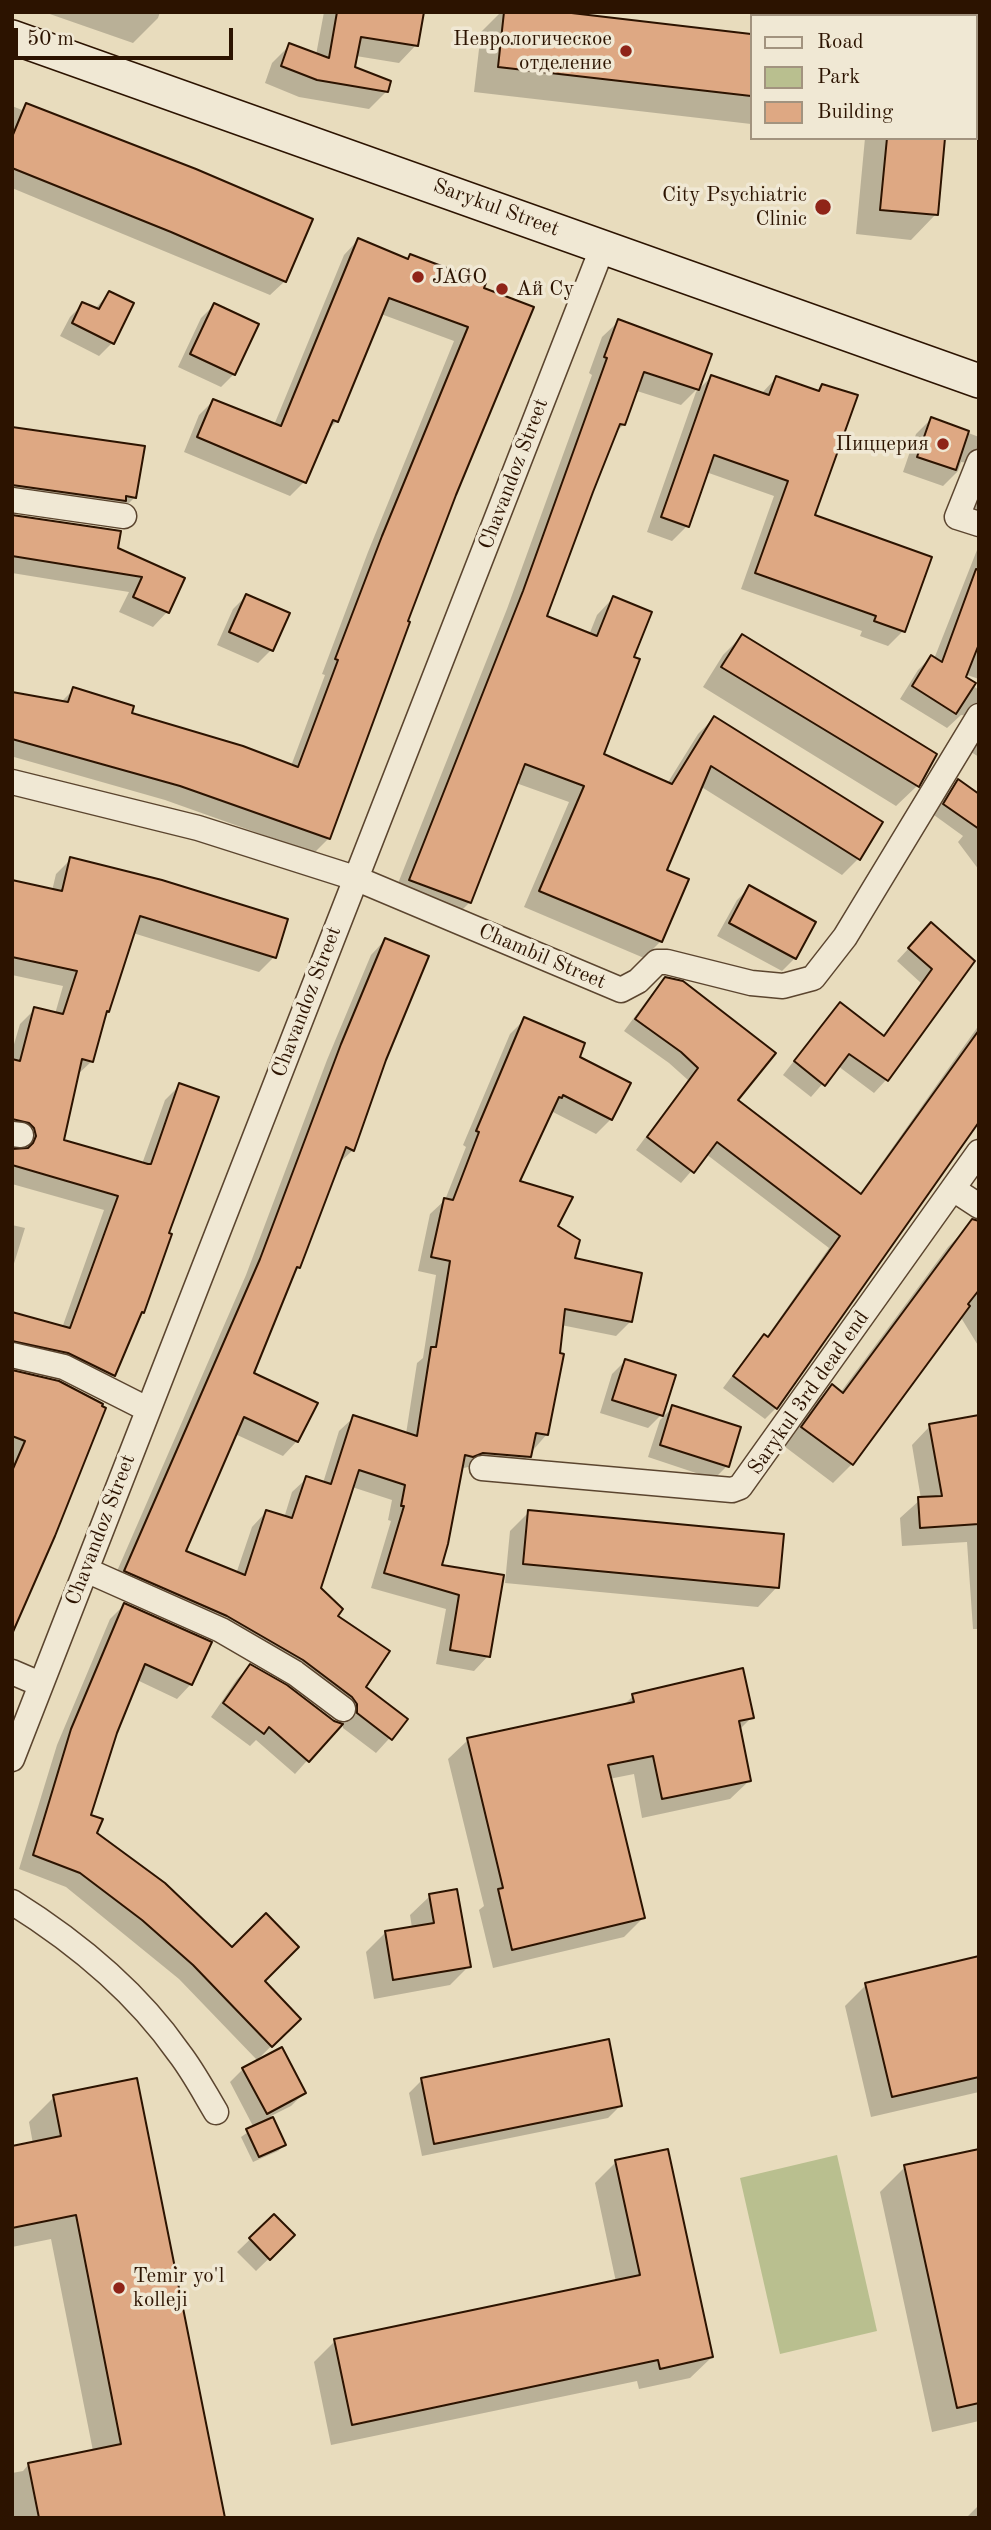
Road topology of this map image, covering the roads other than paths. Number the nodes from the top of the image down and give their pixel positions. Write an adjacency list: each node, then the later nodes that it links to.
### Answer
1 (12, 37): 2 (main road, Sarykul Street)
2 (603, 246): 3 (main road, Sarykul Street); 10 (street, Chavandoz Street)
3 (979, 381)
4 (979, 462): 7 (street)
5 (12, 500): 6 (street)
6 (124, 516)
7 (979, 524)
8 (979, 716): 10 (street, Chambil Street)
9 (12, 782): 10 (street, Chambil Street)
10 (355, 878): 15 (street, Chavandoz Street)
11 (979, 1152): 12 (street, Sarykul 3rd dead end)
12 (953, 1189): 13 (street); 16 (street, Sarykul 3rd dead end)
13 (979, 1206)
14 (12, 1355): 15 (street)
15 (147, 1409): 17 (street, Chavandoz Street)
16 (482, 1468)
17 (86, 1570): 19 (street, Chavandoz Street); 20 (street)
18 (12, 1672): 19 (street)
19 (40, 1684): 21 (street, Chavandoz Street)
20 (344, 1709)
21 (12, 1759)
22 (12, 1902): 23 (street)
23 (216, 2112)

